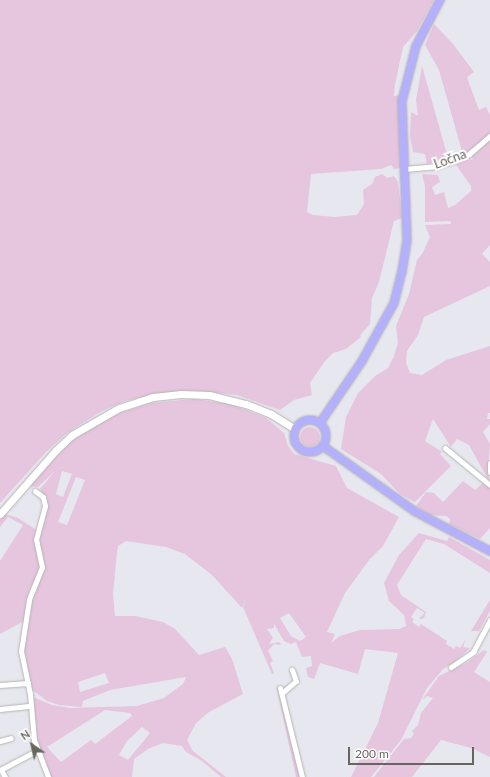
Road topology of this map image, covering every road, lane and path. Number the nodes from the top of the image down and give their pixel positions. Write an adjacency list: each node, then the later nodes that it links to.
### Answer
1 (440, 0): 3 (main road)
2 (490, 136): 3 (street, Ločna)
3 (404, 169): 4 (main road)
4 (320, 423): 5 (main road); 6 (main road)
5 (295, 429): 6 (main road); 12 (main road)
6 (323, 446): 13 (main road)
7 (445, 448): 10 (street)
8 (490, 462): 9 (street)
9 (490, 472)
10 (490, 485)
11 (35, 491): 17 (street)
12 (0, 514)
13 (490, 551)
14 (490, 620): 15 (street)
15 (451, 667)
16 (292, 670): 27 (street)
17 (28, 683): 18 (street); 19 (street)
18 (0, 684)
19 (31, 706): 20 (street); 23 (street)
20 (0, 709)
21 (11, 738): 22 (street)
22 (0, 741)
23 (36, 751): 24 (street); 26 (street)
24 (0, 770): 25 (street)
25 (5, 777)
26 (48, 777)
27 (302, 777)

